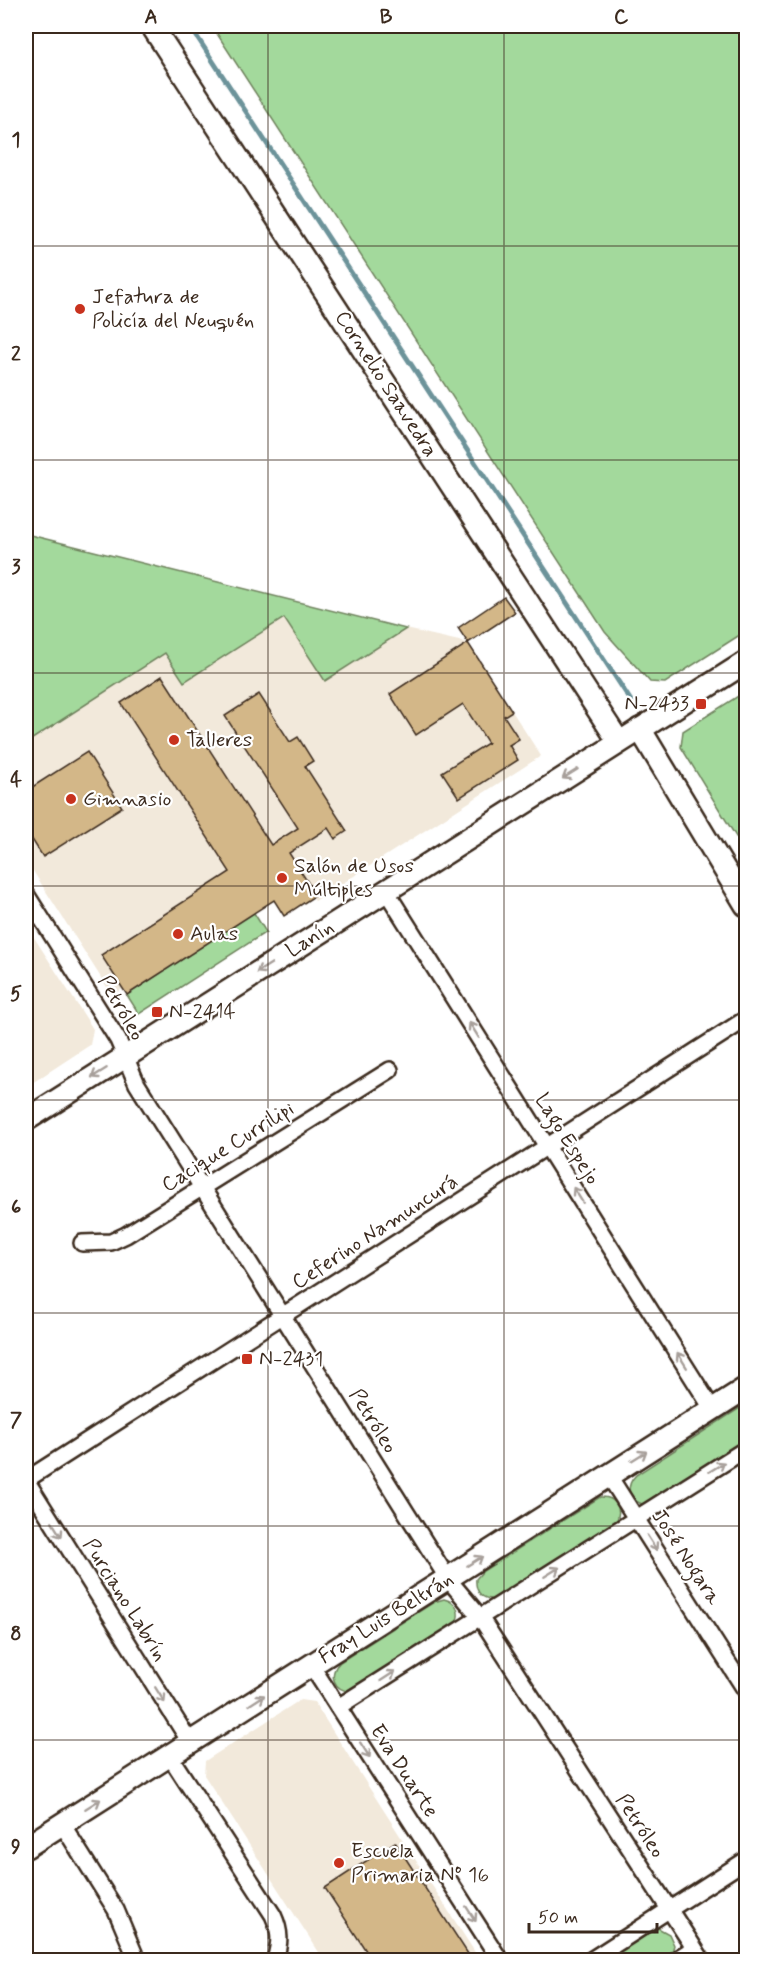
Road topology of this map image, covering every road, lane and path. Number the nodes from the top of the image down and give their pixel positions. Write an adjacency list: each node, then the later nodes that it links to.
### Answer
1 (152, 26): 4 (main road, Cornelio Saavedra)
2 (747, 662): 3 (main road, Lanín)
3 (640, 729): 4 (main road, Lanín); 7 (main road)
4 (619, 742): 5 (main road, Lanín, one-way to 5)
5 (386, 891): 9 (main road, Lanín, one-way to 9); 12 (street, Lago Espejo, one-way to 5)
6 (26, 894): 9 (street, Petróleo)
7 (747, 904)
8 (747, 1019): 12 (street, Ceferino Namuncurá)
9 (125, 1057): 11 (main road, Lanín, one-way to 11); 13 (street, Petróleo)
10 (390, 1070): 13 (street, Cacique Currilipi)
11 (26, 1120)
12 (547, 1146): 15 (street, Ceferino Namuncurá); 17 (street, Lago Espejo, one-way to 12)
13 (202, 1188): 14 (street, Cacique Currilipi); 15 (street, Petróleo)
14 (82, 1243)
15 (282, 1316): 20 (street, Ceferino Namuncurá); 22 (street, Petróleo)
16 (747, 1388): 17 (main road, Fray Luis Beltrán)
17 (713, 1410): 19 (main road, Fray Luis Beltrán, one-way to 17)
18 (747, 1449): 21 (street, one-way to 18)
19 (609, 1476): 21 (street, José Nogara); 22 (main road, Fray Luis Beltrán, one-way to 19)
20 (26, 1480): 27 (street, Purciano Labrín, one-way to 27)
21 (636, 1519): 23 (street, one-way to 21); 25 (street, José Nogara, one-way to 25)
22 (447, 1579): 23 (street, Petróleo); 24 (main road, Fray Luis Beltrán)
23 (480, 1617): 26 (street, one-way to 23); 32 (street, Petróleo)
24 (311, 1665): 26 (street, Eva Duarte); 27 (main road, Fray Luis Beltrán, one-way to 24)
25 (747, 1691)
26 (338, 1707): 36 (street, Eva Duarte, one-way to 36)
27 (190, 1742): 28 (main road, Fray Luis Beltrán)
28 (169, 1755): 29 (main road, Fray Luis Beltrán, one-way to 28); 35 (street)
29 (62, 1824): 30 (main road, Fray Luis Beltrán); 34 (street)
30 (26, 1847)
31 (747, 1860): 32 (street)
32 (669, 1910): 33 (street, Petróleo); 37 (street)
33 (698, 1954): 38 (street)
34 (136, 1960)
35 (274, 1960)
36 (500, 1960)
37 (591, 1960)
38 (675, 1960)

